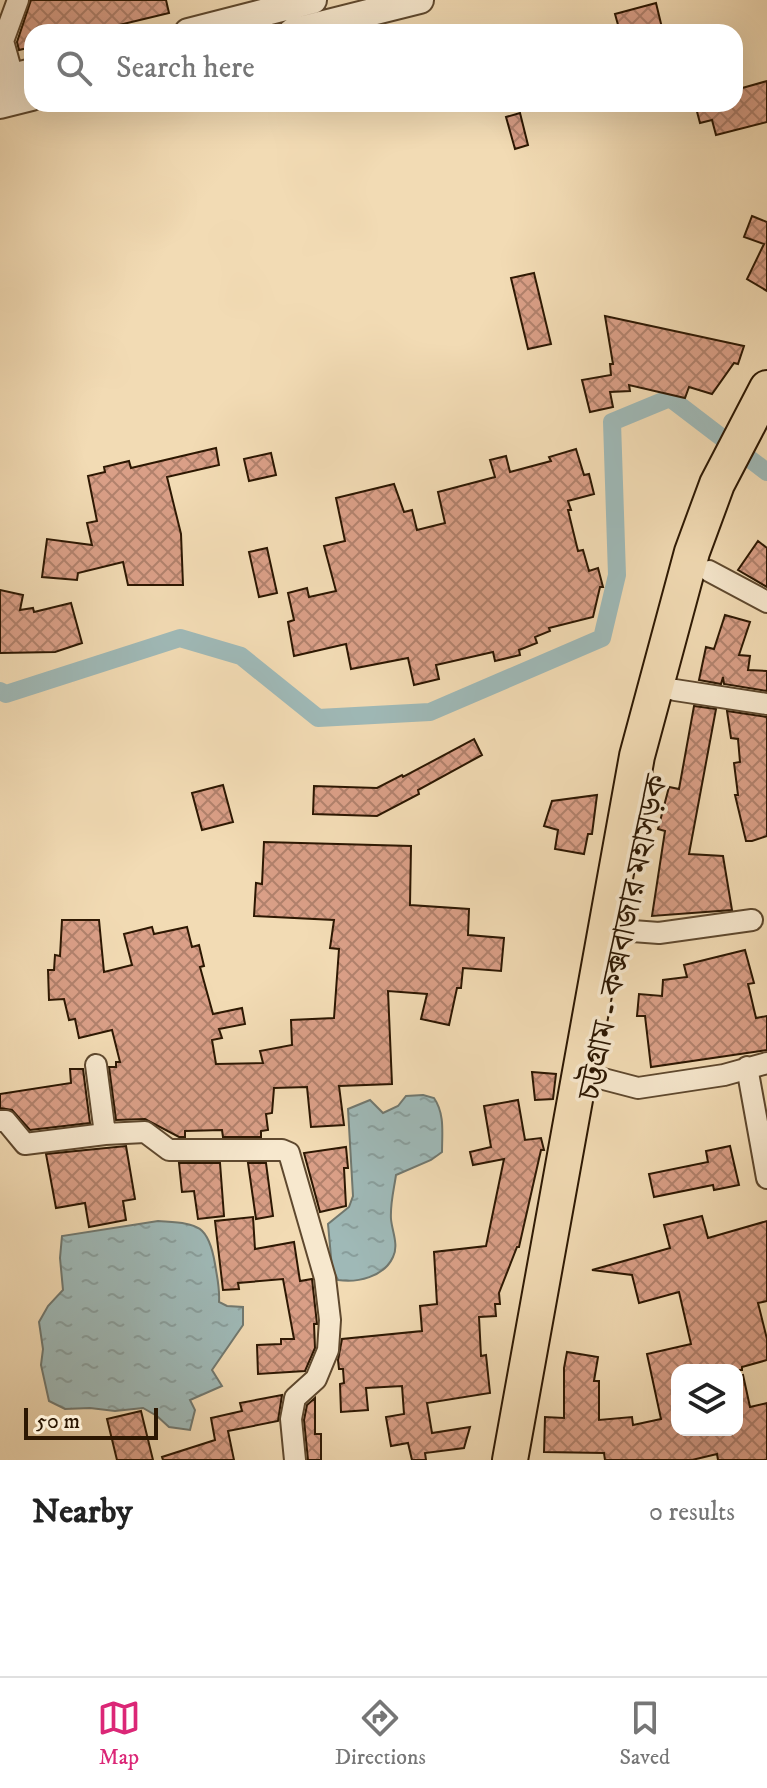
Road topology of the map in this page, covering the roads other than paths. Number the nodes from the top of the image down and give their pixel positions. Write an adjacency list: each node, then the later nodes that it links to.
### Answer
1 (18, 0): 6 (street)
2 (313, 0): 4 (street)
3 (420, 0): 5 (street)
4 (219, 24)
5 (324, 24)
6 (15, 76)
7 (24, 99): 8 (street)
8 (0, 105)
9 (767, 388): 10 (highway)
10 (760, 428): 11 (highway)
11 (726, 485): 12 (highway, চট্টগ্রাম - কক্সবাজার মহাসড়ক); 25 (highway)
12 (709, 571): 13 (street); 14 (highway, চট্টগ্রাম - কক্সবাজার মহাসড়ক)
13 (767, 602)
14 (675, 690): 15 (street); 17 (highway, চট্টগ্রাম - কক্সবাজার মহাসড়ক)
15 (767, 704)
16 (752, 920): 17 (street)
17 (619, 930): 20 (highway, চট্টগ্রাম - কক্সবাজার মহাসড়ক)
18 (96, 1065): 22 (street)
19 (757, 1065): 20 (street); 23 (street)
20 (592, 1076): 26 (highway, চট্টগ্রাম - কক্সবাজার মহাসড়ক)
21 (0, 1121): 22 (street)
22 (105, 1134): 24 (street)
23 (767, 1178)
24 (295, 1460)
25 (510, 1460)
26 (526, 1460)

